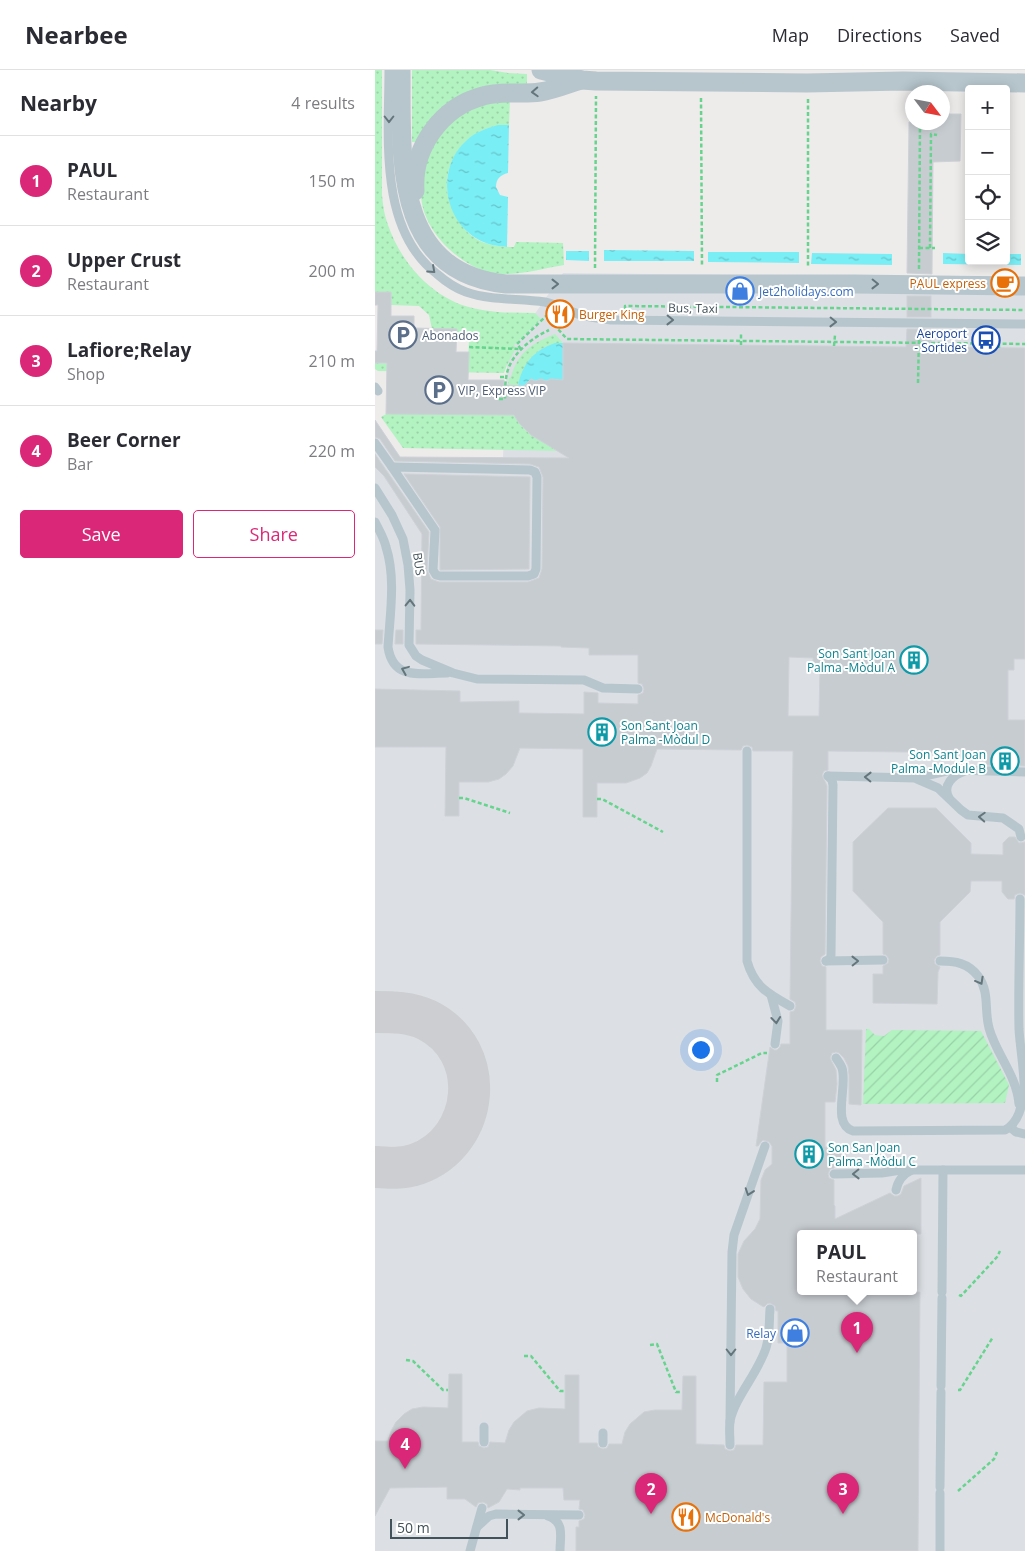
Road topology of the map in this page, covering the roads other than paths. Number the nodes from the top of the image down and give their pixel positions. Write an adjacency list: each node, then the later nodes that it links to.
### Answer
1 (389, 70): 8 (lane, Bus, Taxi, one-way to 8)
2 (401, 70): 6 (street)
3 (541, 70): 4 (street)
4 (584, 77): 5 (street); 6 (street, one-way to 6)
5 (1025, 83)
6 (415, 217): 7 (street, one-way to 7)
7 (1025, 286)
8 (1025, 324)
9 (375, 443): 10 (lane)
10 (392, 467): 10 (lane)
11 (375, 488): 13 (lane, BUS, one-way to 11)
12 (375, 522): 13 (lane, one-way to 12)
13 (453, 673): 14 (lane)
14 (638, 689)
15 (747, 751): 24 (lane)
16 (965, 770): 17 (lane); 18 (lane); 19 (lane)
17 (1025, 772)
18 (916, 778): 19 (lane); 22 (lane, one-way to 22)
19 (949, 798): 20 (lane, one-way to 19)
20 (1021, 837)
21 (1020, 899): 28 (lane)
22 (883, 960)
23 (940, 961): 28 (lane, one-way to 28)
24 (771, 996): 25 (lane); 26 (lane, one-way to 26)
25 (790, 1006)
26 (775, 1044)
27 (836, 1058): 29 (lane)
28 (1020, 1109): 29 (lane)
29 (1010, 1128): 30 (lane)
30 (1025, 1134)
31 (765, 1146): 38 (lane, one-way to 38)
32 (913, 1170): 33 (lane); 35 (lane, one-way to 35); 36 (lane)
33 (943, 1170): 34 (lane); 50 (lane)
34 (1025, 1170)
35 (834, 1174)
36 (896, 1190)
37 (770, 1309): 38 (lane)
38 (730, 1422): 43 (lane)
39 (484, 1427): 41 (lane)
40 (603, 1433): 42 (lane)
41 (484, 1442)
42 (603, 1444)
43 (730, 1445)
44 (482, 1508): 47 (lane)
45 (545, 1515): 46 (lane); 47 (lane, one-way to 45); 49 (lane)
46 (579, 1515)
47 (477, 1526): 48 (lane)
48 (470, 1551)
49 (560, 1551)
50 (940, 1551)

